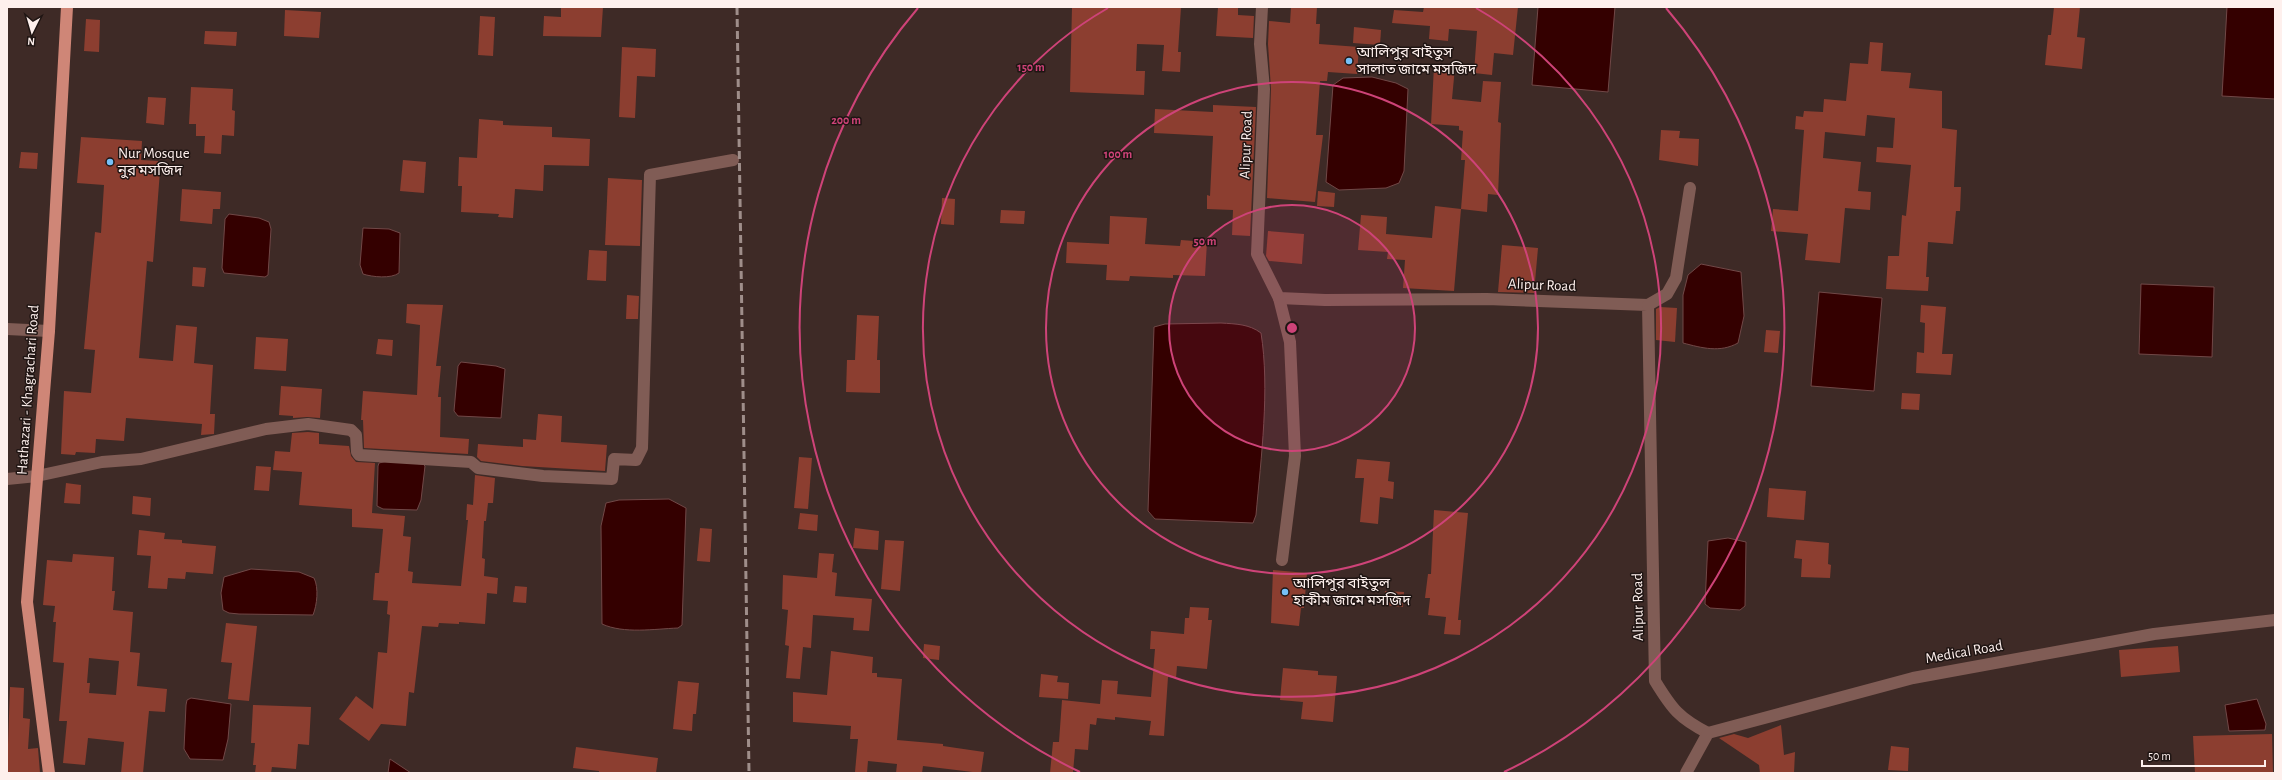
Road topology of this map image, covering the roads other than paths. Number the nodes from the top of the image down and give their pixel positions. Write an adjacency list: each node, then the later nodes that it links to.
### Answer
1 (67, 7): 8 (main road, Hathazari - Khagrachari Road)
2 (1262, 7): 5 (street, Alipur Road)
3 (733, 160): 9 (street)
4 (1690, 188): 6 (street)
5 (1279, 298): 6 (street, Alipur Road); 11 (street)
6 (1648, 305): 13 (street, Alipur Road)
7 (7, 329): 8 (street)
8 (49, 331): 9 (main road, Hathazari - Khagrachari Road)
9 (37, 476): 10 (street); 14 (main road, Hathazari - Khagrachari Road)
10 (7, 478)
11 (1282, 560)
12 (2275, 620): 13 (street, Medical Road)
13 (1708, 733): 15 (street)
14 (49, 773)
15 (1686, 773)

